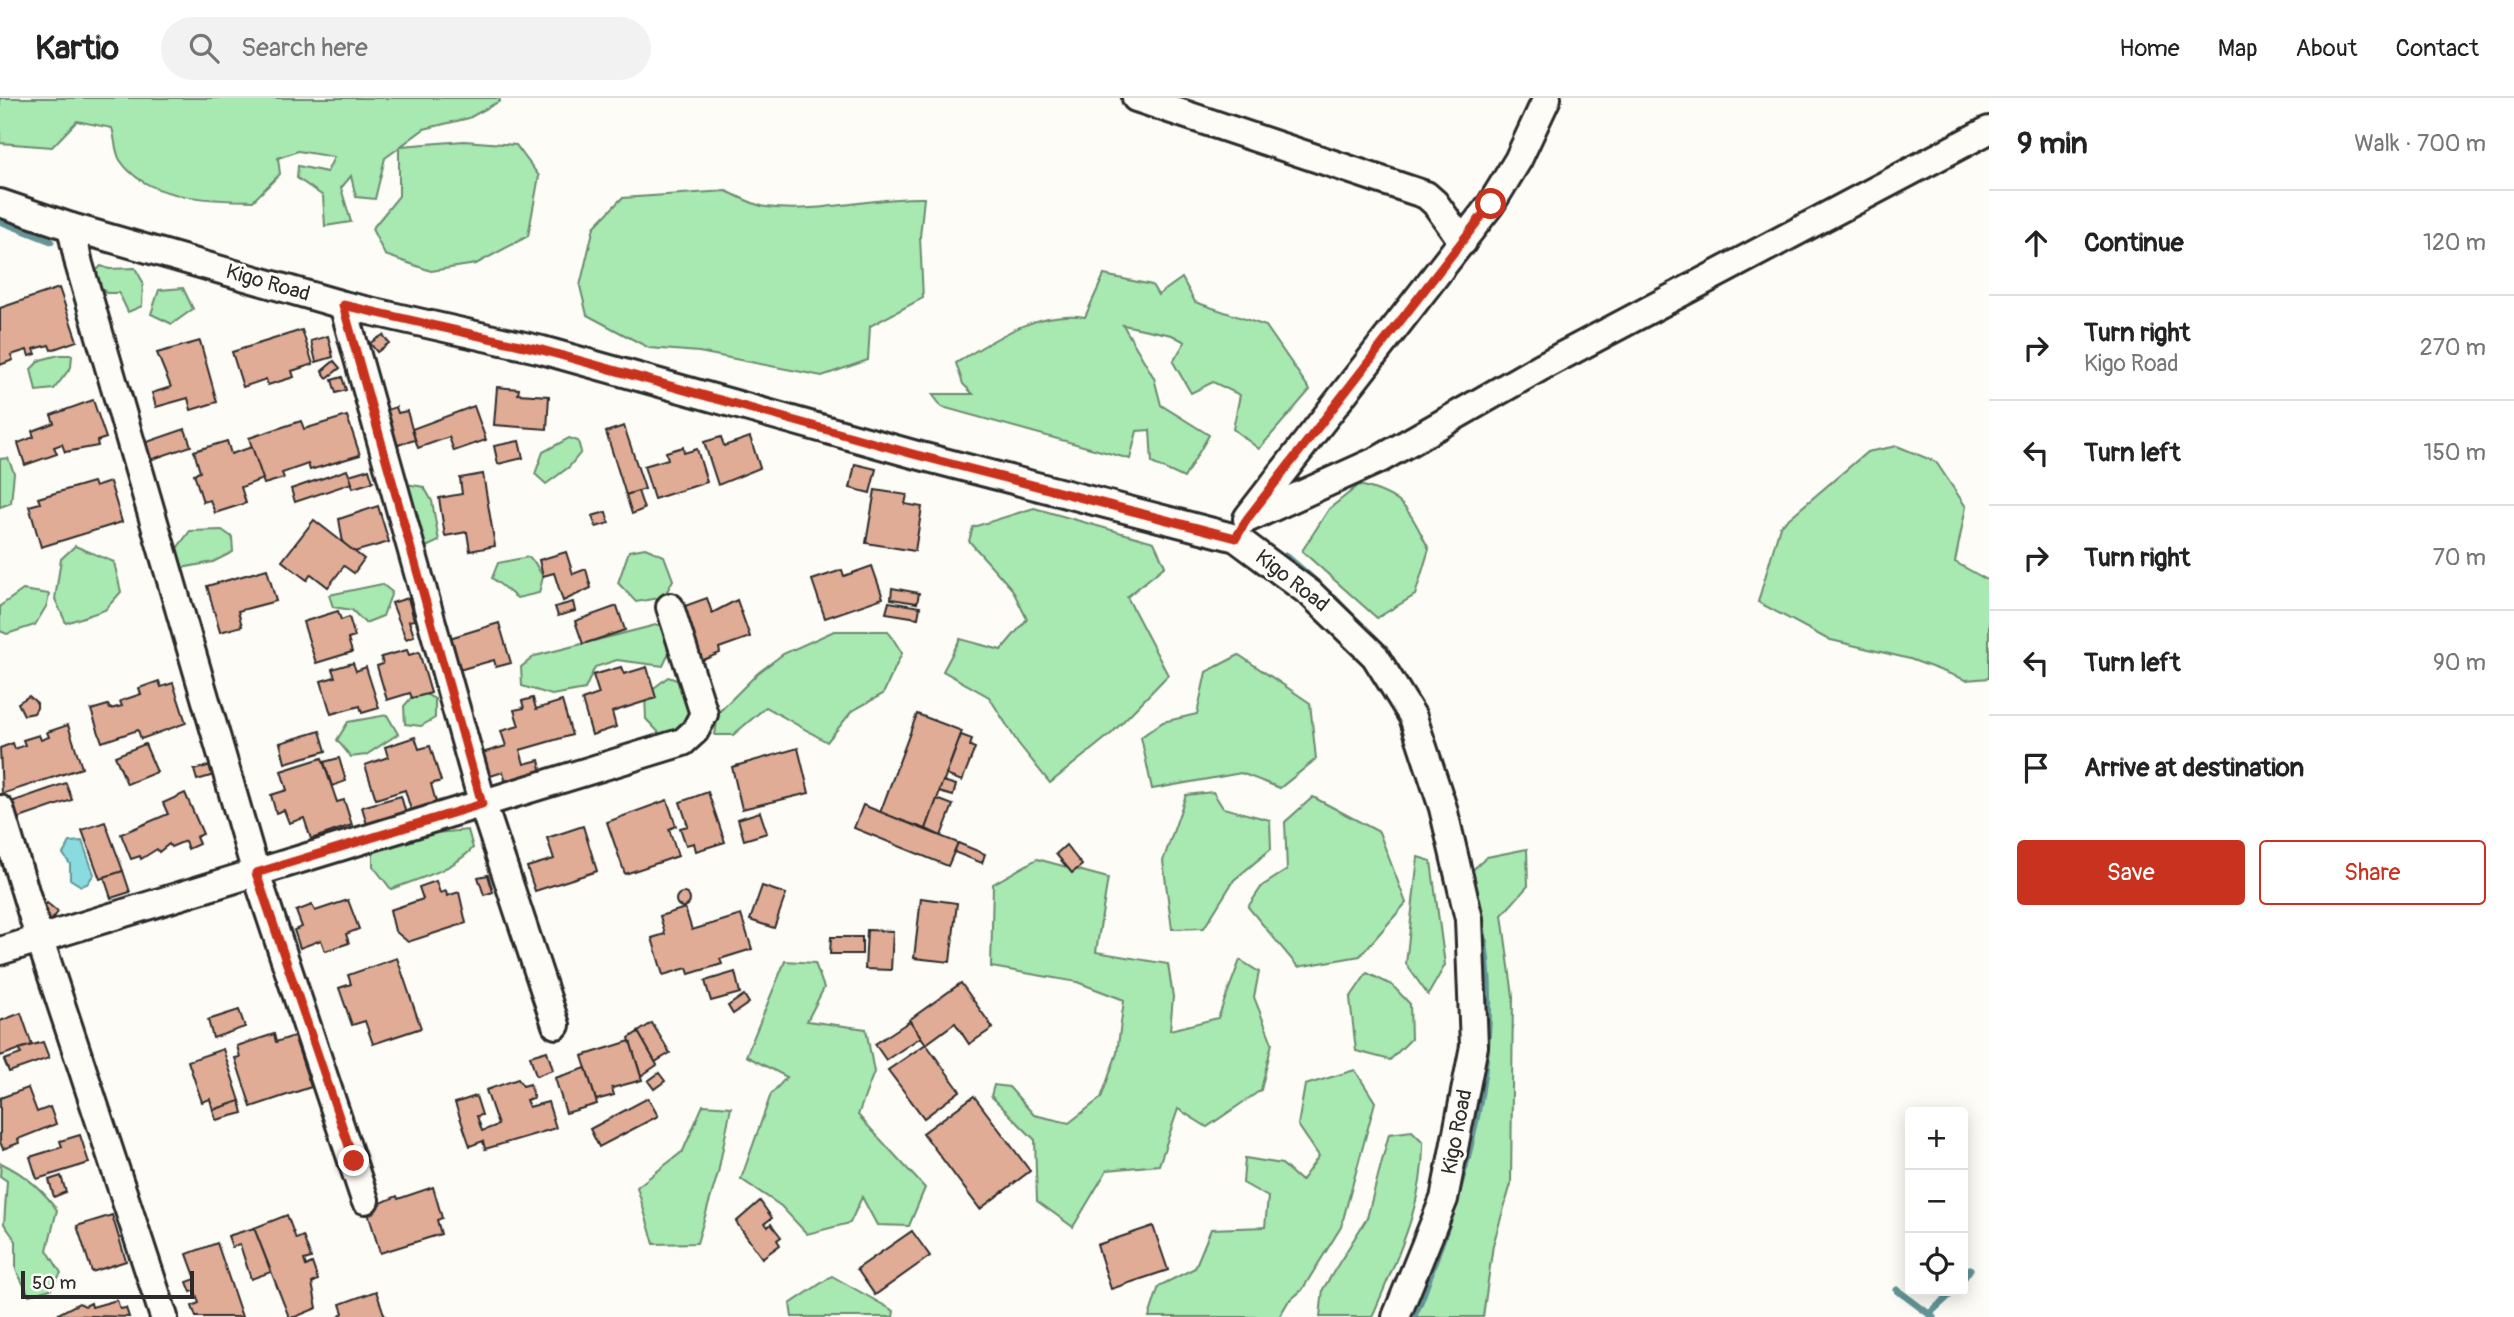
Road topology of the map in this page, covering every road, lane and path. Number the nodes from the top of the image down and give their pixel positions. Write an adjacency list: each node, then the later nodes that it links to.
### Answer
1 (1136, 98): 6 (street)
2 (1547, 98): 6 (street)
3 (1989, 130): 8 (street)
4 (0, 202): 5 (street, Kigo Road)
5 (71, 227): 7 (street, Kigo Road); 12 (street)
6 (1463, 242): 8 (street)
7 (343, 305): 8 (street, Kigo Road); 10 (street)
8 (1241, 529): 18 (street, Kigo Road)
9 (670, 607): 10 (street)
10 (482, 804): 12 (street); 15 (street)
11 (0, 808): 13 (street)
12 (256, 873): 13 (street); 16 (street)
13 (39, 937): 14 (street); 17 (street)
14 (0, 951)
15 (556, 1026)
16 (365, 1200)
17 (164, 1317)
18 (1396, 1317)

